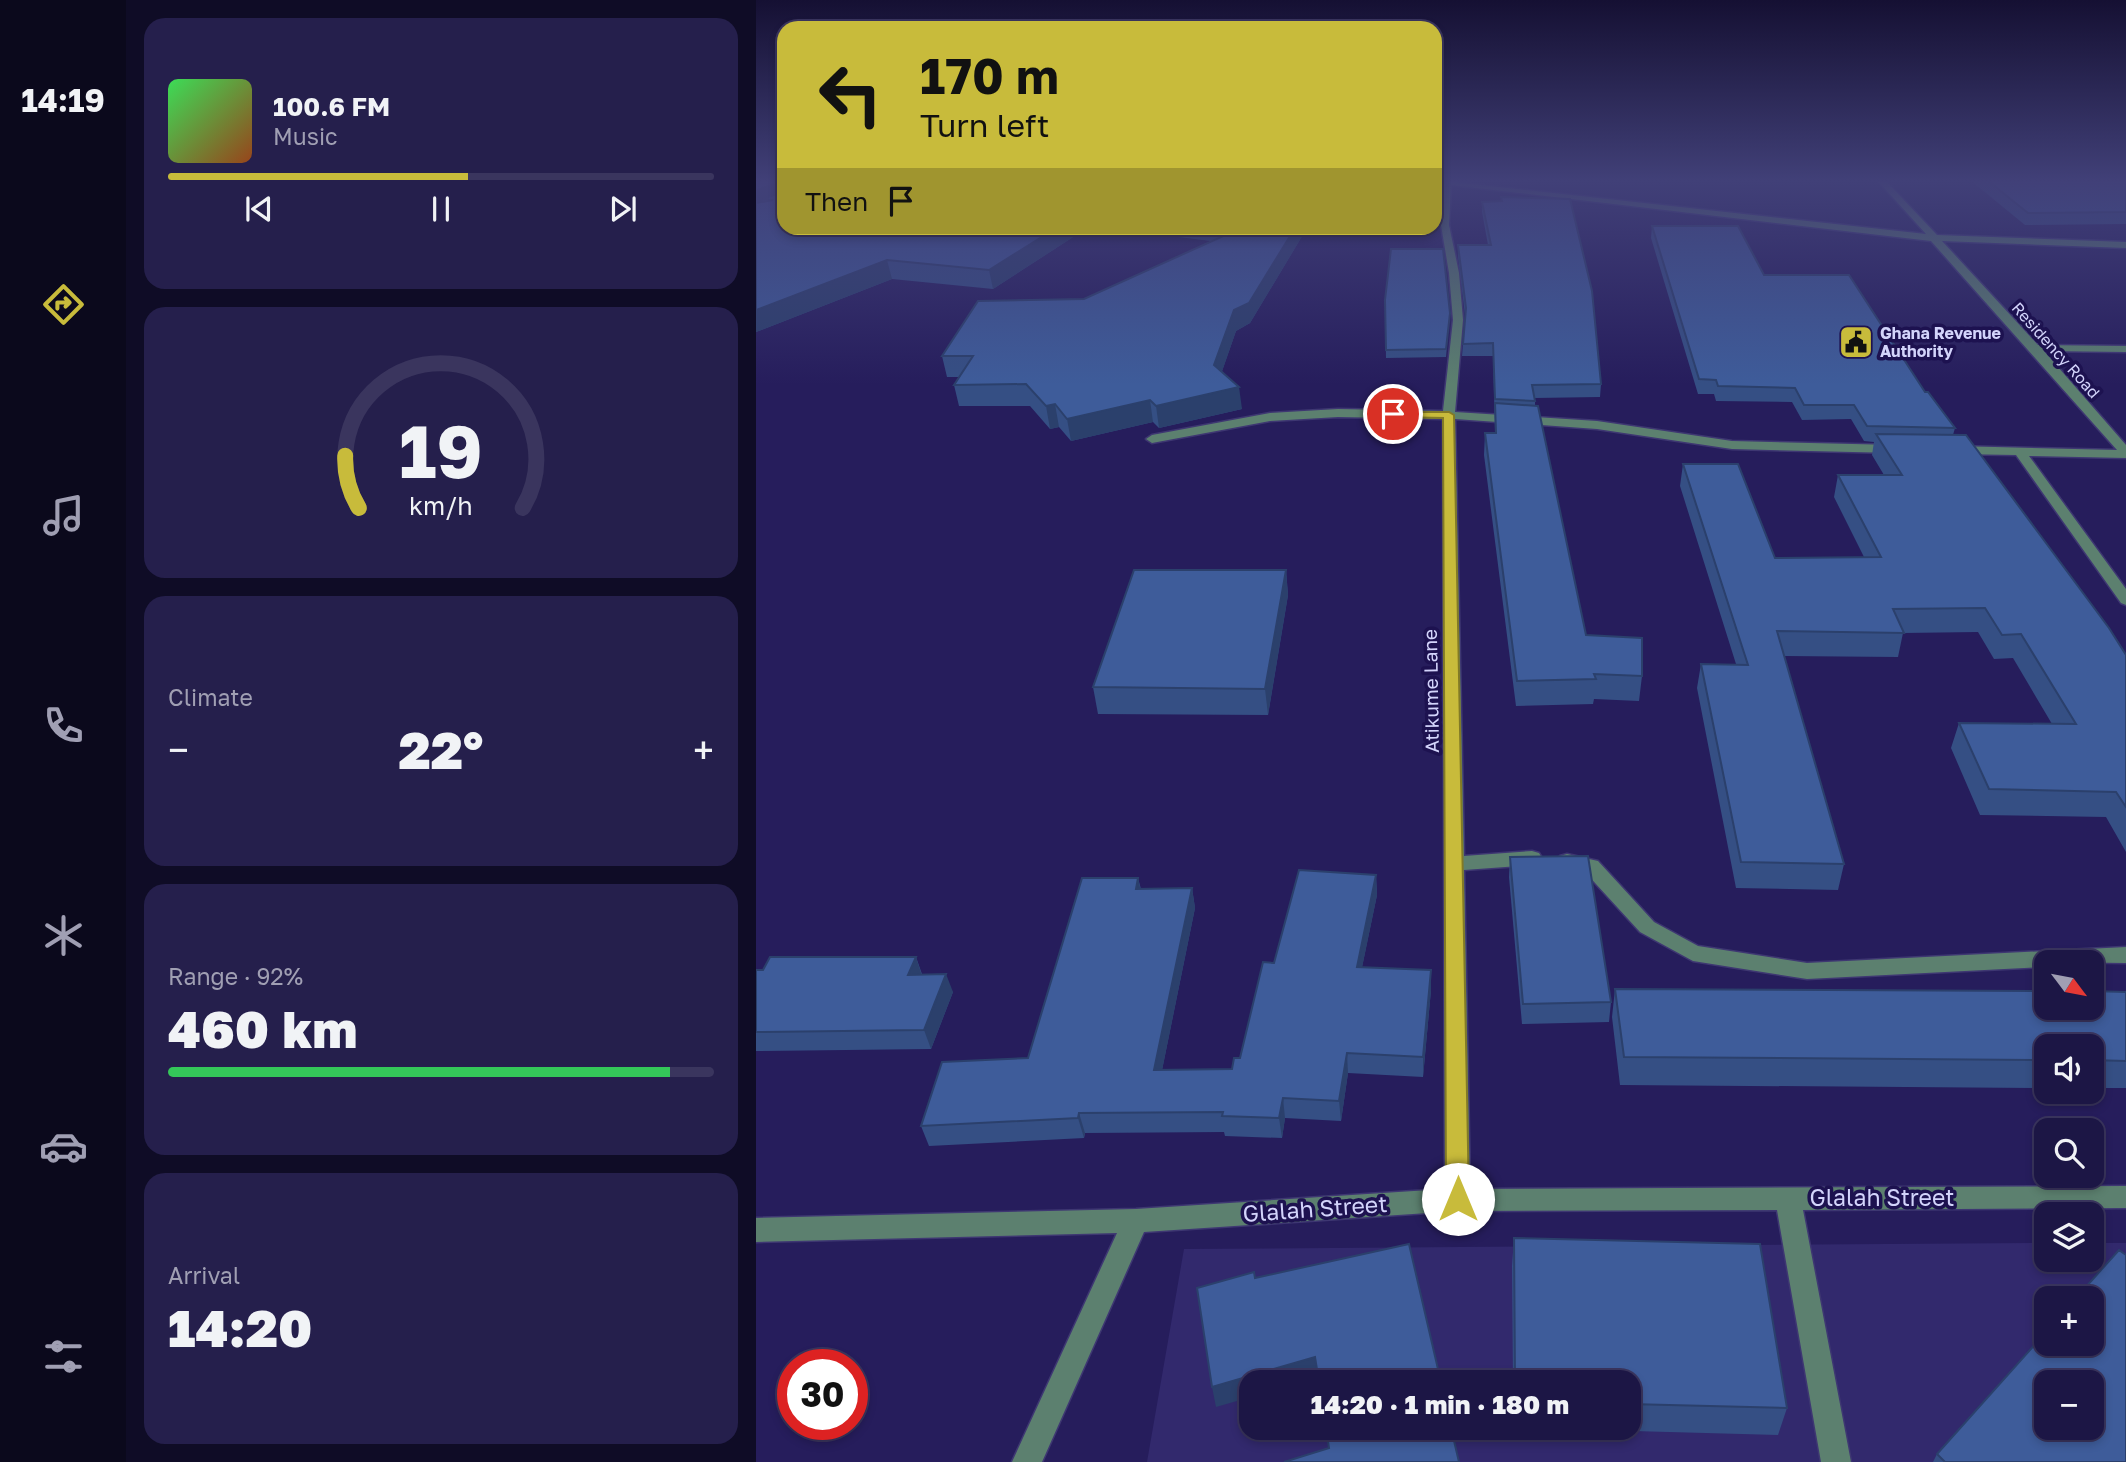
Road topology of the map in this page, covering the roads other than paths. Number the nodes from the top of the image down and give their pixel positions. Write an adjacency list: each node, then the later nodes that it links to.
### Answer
1 (1449, 248): 5 (street, Atikume Lane)
2 (1942, 248): 3 (street, Residency Road)
3 (2035, 348): 4 (street); 10 (street, Residency Road)
4 (2126, 349)
5 (1449, 415): 6 (street); 7 (street); 12 (street, Atikume Lane)
6 (1152, 439)
7 (1910, 449)
8 (1937, 450): 9 (street)
9 (2019, 451): 10 (street); 11 (street)
10 (2126, 453)
11 (2126, 600)
12 (1454, 864): 13 (street); 16 (street, Atikume Lane)
13 (2126, 955)
14 (2126, 1197): 15 (street, Glalah Street)
15 (1788, 1198): 16 (street, Glalah Street); 20 (street)
16 (1458, 1199): 17 (street, Glalah Street)
17 (1136, 1221): 18 (street, Glalah Street); 19 (street)
18 (756, 1230)
19 (1027, 1462)
20 (1836, 1462)

